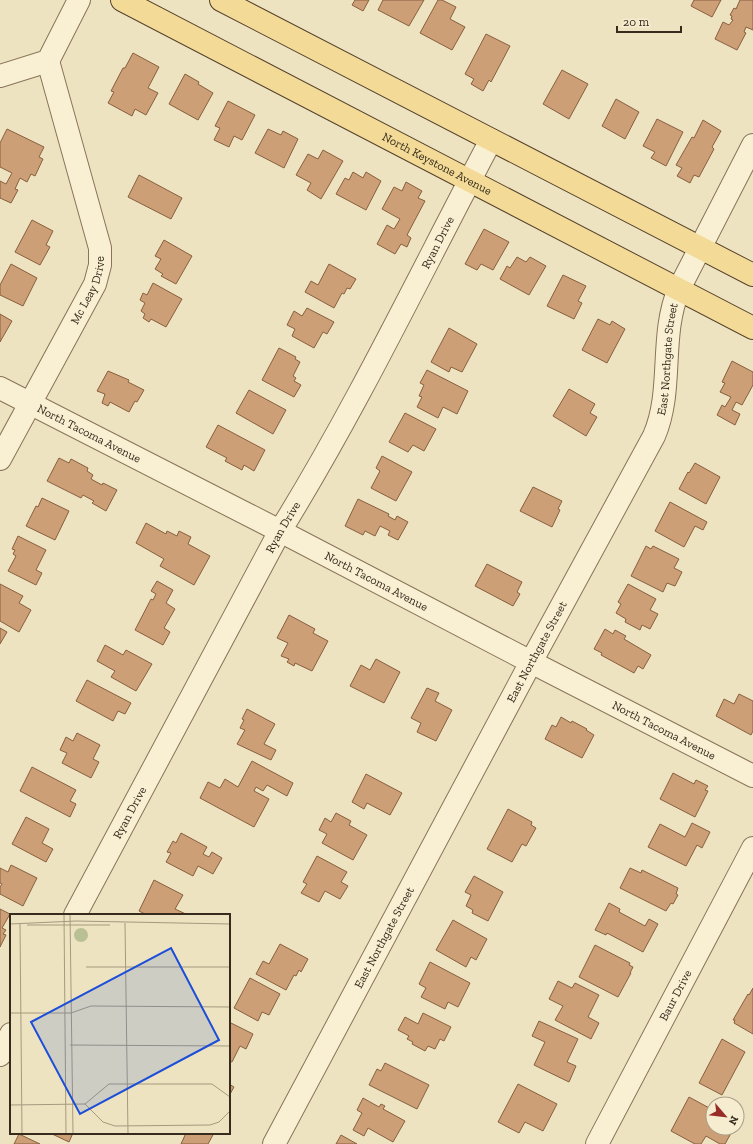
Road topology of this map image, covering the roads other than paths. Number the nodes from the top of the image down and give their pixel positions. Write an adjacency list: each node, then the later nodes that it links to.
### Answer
1 (79, 0): 4 (street)
2 (122, 0): 8 (main road, North Keystone Avenue)
3 (221, 0): 6 (main road)
4 (48, 62): 5 (street); 14 (street, Mc Leay Drive)
5 (0, 76)
6 (491, 140): 8 (street, Ryan Drive); 9 (main road)
7 (753, 145): 9 (street, East Northgate Street)
8 (469, 181): 11 (main road, North Keystone Avenue); 16 (street, Ryan Drive)
9 (700, 248): 10 (main road); 11 (street, East Northgate Street)
10 (753, 275)
11 (679, 289): 12 (main road, North Keystone Avenue); 17 (street, East Northgate Street)
12 (753, 328)
13 (0, 388): 14 (street, North Tacoma Avenue)
14 (30, 403): 15 (street, Mc Leay Drive); 16 (street, North Tacoma Avenue)
15 (0, 459)
16 (280, 531): 17 (street, North Tacoma Avenue); 20 (street, Ryan Drive)
17 (531, 662): 18 (street, North Tacoma Avenue); 23 (street, East Northgate Street)
18 (753, 776)
19 (753, 848): 24 (street, Baur Drive)
20 (76, 914)
21 (10, 1036): 22 (street)
22 (0, 1055)
23 (274, 1144)
24 (597, 1144)

